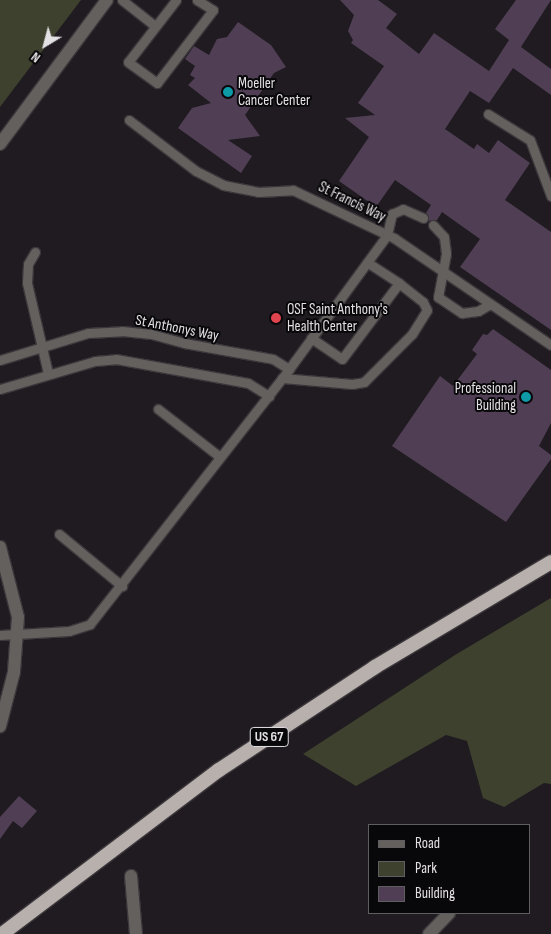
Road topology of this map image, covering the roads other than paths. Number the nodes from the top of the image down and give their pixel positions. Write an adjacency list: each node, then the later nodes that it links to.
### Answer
1 (107, 0): 8 (street)
2 (122, 0): 5 (lane)
3 (176, 0): 5 (lane)
4 (197, 0): 5 (lane)
5 (155, 26)
6 (488, 114): 9 (lane)
7 (129, 120): 12 (lane, St Francis Way)
8 (0, 144)
9 (551, 196)
10 (422, 218): 12 (lane)
11 (433, 225): 15 (lane)
12 (387, 235): 14 (lane); 15 (lane, St Francis Way)
13 (35, 252): 22 (lane)
14 (367, 262): 16 (lane); 20 (lane)
15 (441, 270): 17 (lane); 19 (lane, St Francis Way)
16 (399, 283): 18 (lane); 20 (lane)
17 (438, 298): 18 (lane); 19 (lane)
18 (423, 302): 26 (lane)
19 (490, 304): 21 (lane, St Francis Way)
20 (312, 338): 24 (lane)
21 (551, 345)
22 (42, 346): 23 (lane, St Anthonys Way); 24 (lane, St Anthonys Way); 25 (lane)
23 (0, 360)
24 (289, 369): 26 (lane)
25 (48, 373): 27 (lane); 28 (lane)
26 (282, 378): 28 (lane)
27 (0, 388)
28 (269, 396): 30 (lane)
29 (158, 409): 30 (lane)
30 (220, 457): 34 (lane)
31 (59, 534): 34 (lane)
32 (0, 547): 35 (street)
33 (551, 562): 41 (highway, US 67)
34 (122, 586): 35 (lane)
35 (18, 634): 36 (lane); 37 (street)
36 (0, 635)
37 (0, 726)
38 (131, 876): 42 (street)
39 (447, 914): 40 (street)
40 (431, 932)
41 (2, 934)
42 (136, 934)

